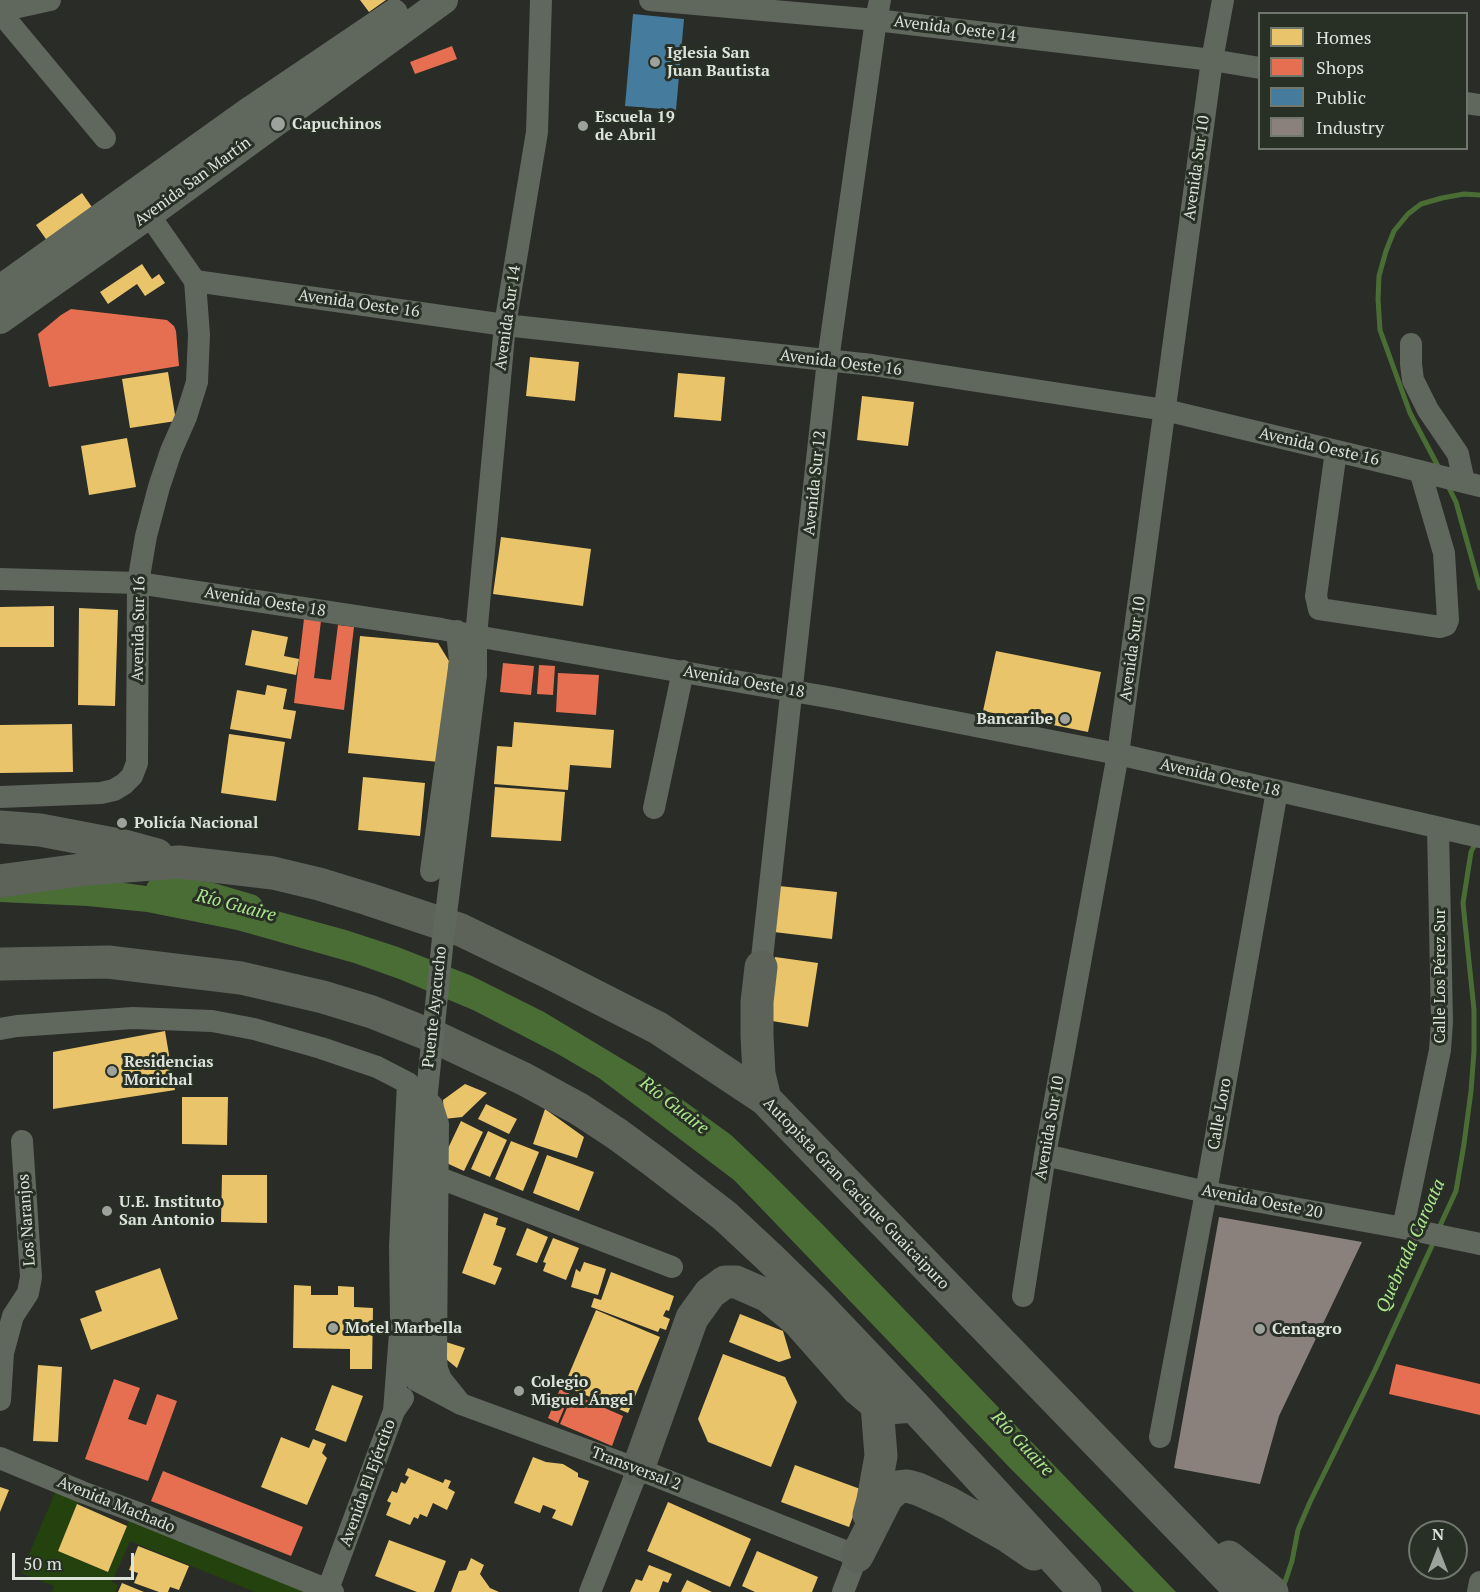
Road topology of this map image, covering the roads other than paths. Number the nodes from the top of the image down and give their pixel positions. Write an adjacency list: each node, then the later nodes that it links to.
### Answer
1 (50, 0): 8 (street)
2 (414, 0): 12 (main road, Avenida San Martín)
3 (444, 0): 12 (main road, Avenida San Martín)
4 (541, 0): 16 (street, Avenida Sur 14)
5 (650, 0): 7 (street, Avenida Oeste 14)
6 (1223, 0): 9 (street, Avenida Sur 10)
7 (878, 10): 9 (street, Avenida Oeste 14); 18 (street, Avenida Sur 12)
8 (0, 12): 11 (street)
9 (1212, 60): 10 (street, Avenida Oeste 14); 19 (street, Avenida Sur 10)
10 (1258, 68)
11 (105, 138)
12 (142, 204): 13 (street); 14 (main road, Avenida San Martín); 15 (main road, Avenida San Martín)
13 (195, 281): 16 (street, Avenida Oeste 16); 24 (street, Avenida Sur 16)
14 (0, 290)
15 (0, 320)
16 (504, 325): 18 (street, Avenida Oeste 16); 25 (street, Avenida Sur 14)
17 (1411, 344): 22 (street)
18 (828, 360): 19 (street, Avenida Oeste 16); 27 (street, Avenida Sur 12)
19 (1165, 410): 20 (street, Avenida Oeste 16); 28 (street, Avenida Sur 10)
20 (1336, 451): 21 (street, Avenida Oeste 16); 21 (street)
21 (1421, 471): 22 (street, Avenida Oeste 16)
22 (1468, 483)
23 (0, 579): 24 (street, Avenida Oeste 18)
24 (138, 583): 25 (street, Avenida Oeste 18); 30 (street, Avenida Sur 16)
25 (467, 634): 26 (street, Avenida Oeste 18); 36 (street); 52 (street, Puente Ayacucho, bridge)
26 (683, 671): 27 (street, Avenida Oeste 18); 31 (street)
27 (793, 690): 28 (street, Avenida Oeste 18); 39 (street, Avenida Sur 12)
28 (1118, 754): 29 (street, Avenida Oeste 18); 44 (street, Avenida Sur 10)
29 (1277, 791): 33 (street, Avenida Oeste 18); 47 (street, Calle Loro)
30 (0, 797)
31 (654, 808)
32 (0, 827): 35 (highway)
33 (1448, 830): 34 (street, Avenida Oeste 18); 48 (street, Calle Los Pérez Sur)
34 (1480, 837)
35 (179, 862): 37 (highway, Autopista Gran Cacique Guaicaipuro); 42 (highway, Autopista Gran Cacique Guaicaipuro)
36 (431, 871)
37 (0, 881)
38 (0, 964): 56 (highway)
39 (761, 967): 42 (highway)
40 (0, 1029): 41 (street)
41 (408, 1083): 45 (street); 46 (street)
42 (765, 1098): 61 (highway, Autopista Gran Cacique Guaicaipuro)
43 (22, 1141): 53 (street, Los Naranjos)
44 (1045, 1155): 47 (street, Avenida Oeste 20); 51 (street, Avenida Sur 10)
45 (404, 1170): 46 (street); 57 (street)
46 (437, 1177): 50 (street); 54 (street)
47 (1206, 1192): 48 (street, Avenida Oeste 20); 58 (street, Calle Loro)
48 (1413, 1230): 49 (street, Avenida Oeste 20)
49 (1480, 1244)
50 (672, 1268)
51 (1023, 1296)
52 (416, 1380): 54 (street, Transversal 2); 57 (street, Avenida El Ejército)
53 (0, 1400)
54 (461, 1404): 60 (street, Transversal 2)
55 (877, 1405): 56 (highway); 60 (highway); 62 (highway)
56 (914, 1406): 64 (highway)
57 (394, 1411): 65 (street, Avenida El Ejército)
58 (1160, 1437)
59 (0, 1458): 65 (street, Avenida Machado)
60 (638, 1469): 62 (street, Transversal 2); 66 (street)
61 (1165, 1512): 68 (highway, Autopista Gran Cacique Guaicaipuro); 69 (highway)
62 (857, 1556): 64 (highway); 67 (street)
63 (1480, 1582): 70 (street)
64 (1079, 1585)
65 (329, 1592)
66 (590, 1592)
67 (843, 1592)
68 (1242, 1592)
69 (1272, 1592)
70 (1478, 1592)

